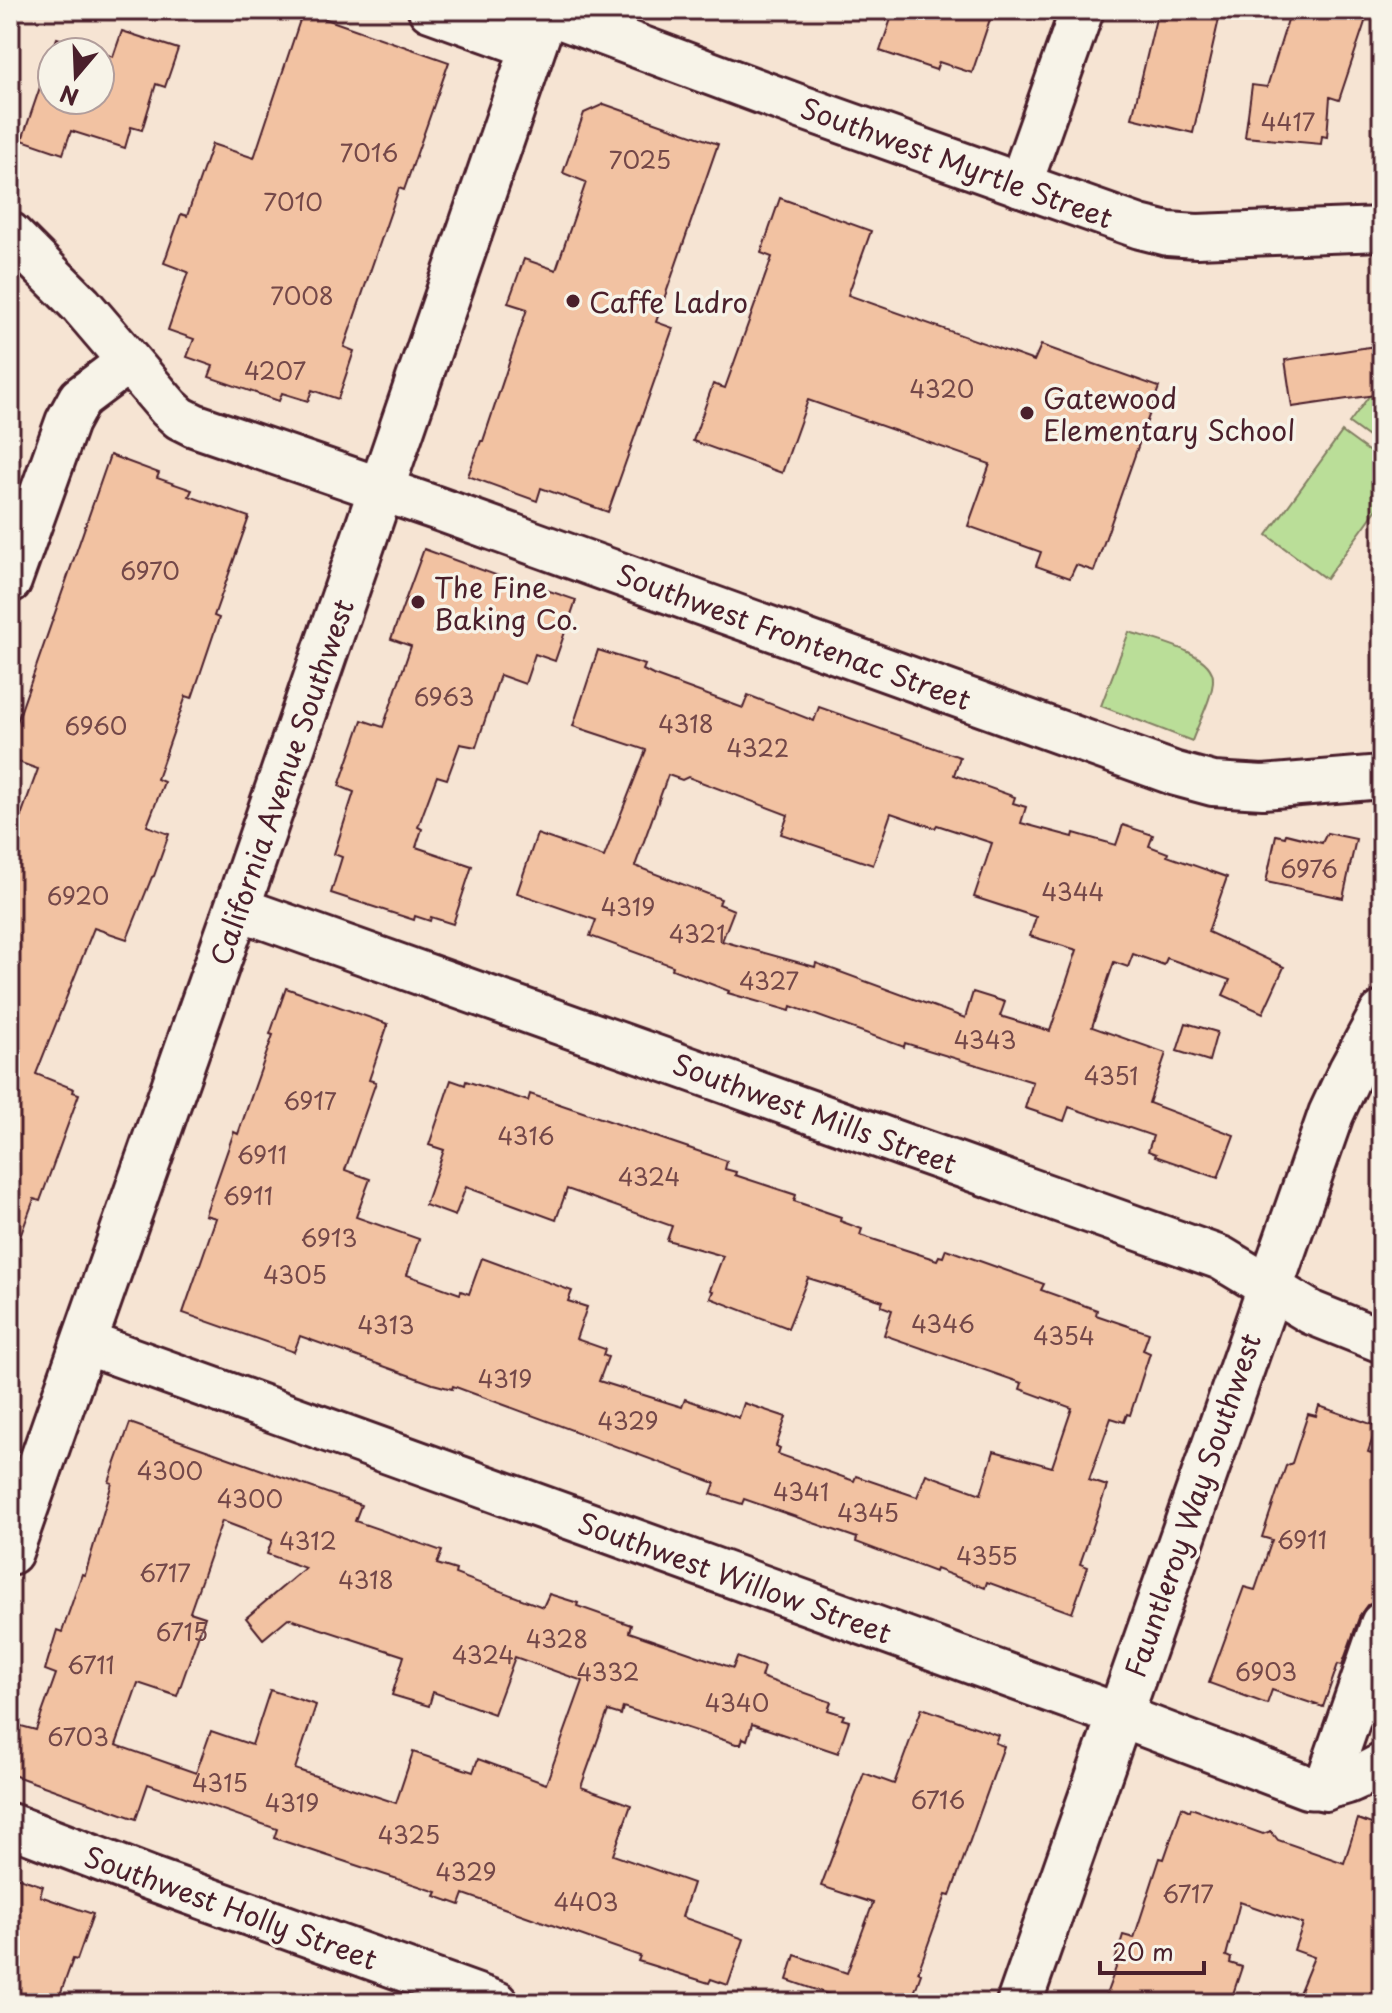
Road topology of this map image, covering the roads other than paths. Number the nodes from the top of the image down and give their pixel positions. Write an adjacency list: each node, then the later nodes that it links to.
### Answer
1 (430, 10): 3 (street, Southwest Myrtle Street)
2 (1082, 10): 4 (street)
3 (542, 23): 4 (street, Southwest Myrtle Street); 8 (main road, California Avenue Southwest)
4 (1020, 185): 5 (street, Southwest Myrtle Street)
5 (1379, 221)
6 (10, 234): 7 (street, Southwest Frontenac Street)
7 (128, 362): 8 (street, Southwest Frontenac Street); 9 (street)
8 (381, 488): 10 (street, Southwest Frontenac Street); 11 (main road, California Avenue Southwest)
9 (10, 581)
10 (1382, 777)
11 (237, 908): 13 (street, Southwest Mills Street); 15 (main road, California Avenue Southwest)
12 (1382, 1014): 13 (main road, Fauntleroy Way Southwest)
13 (1269, 1287): 14 (street, Southwest Mills Street); 18 (main road, Fauntleroy Way Southwest)
14 (1382, 1341)
15 (86, 1343): 16 (main road, California Avenue Southwest); 18 (street, Southwest Willow Street)
16 (10, 1552)
17 (1382, 1624): 20 (street)
18 (1118, 1715): 20 (street, Southwest Willow Street); 23 (main road, Fauntleroy Way Southwest)
19 (1382, 1765): 20 (street)
20 (1325, 1789)
21 (10, 1825): 22 (street, Southwest Holly Street)
22 (479, 2000)
23 (1019, 2003)

